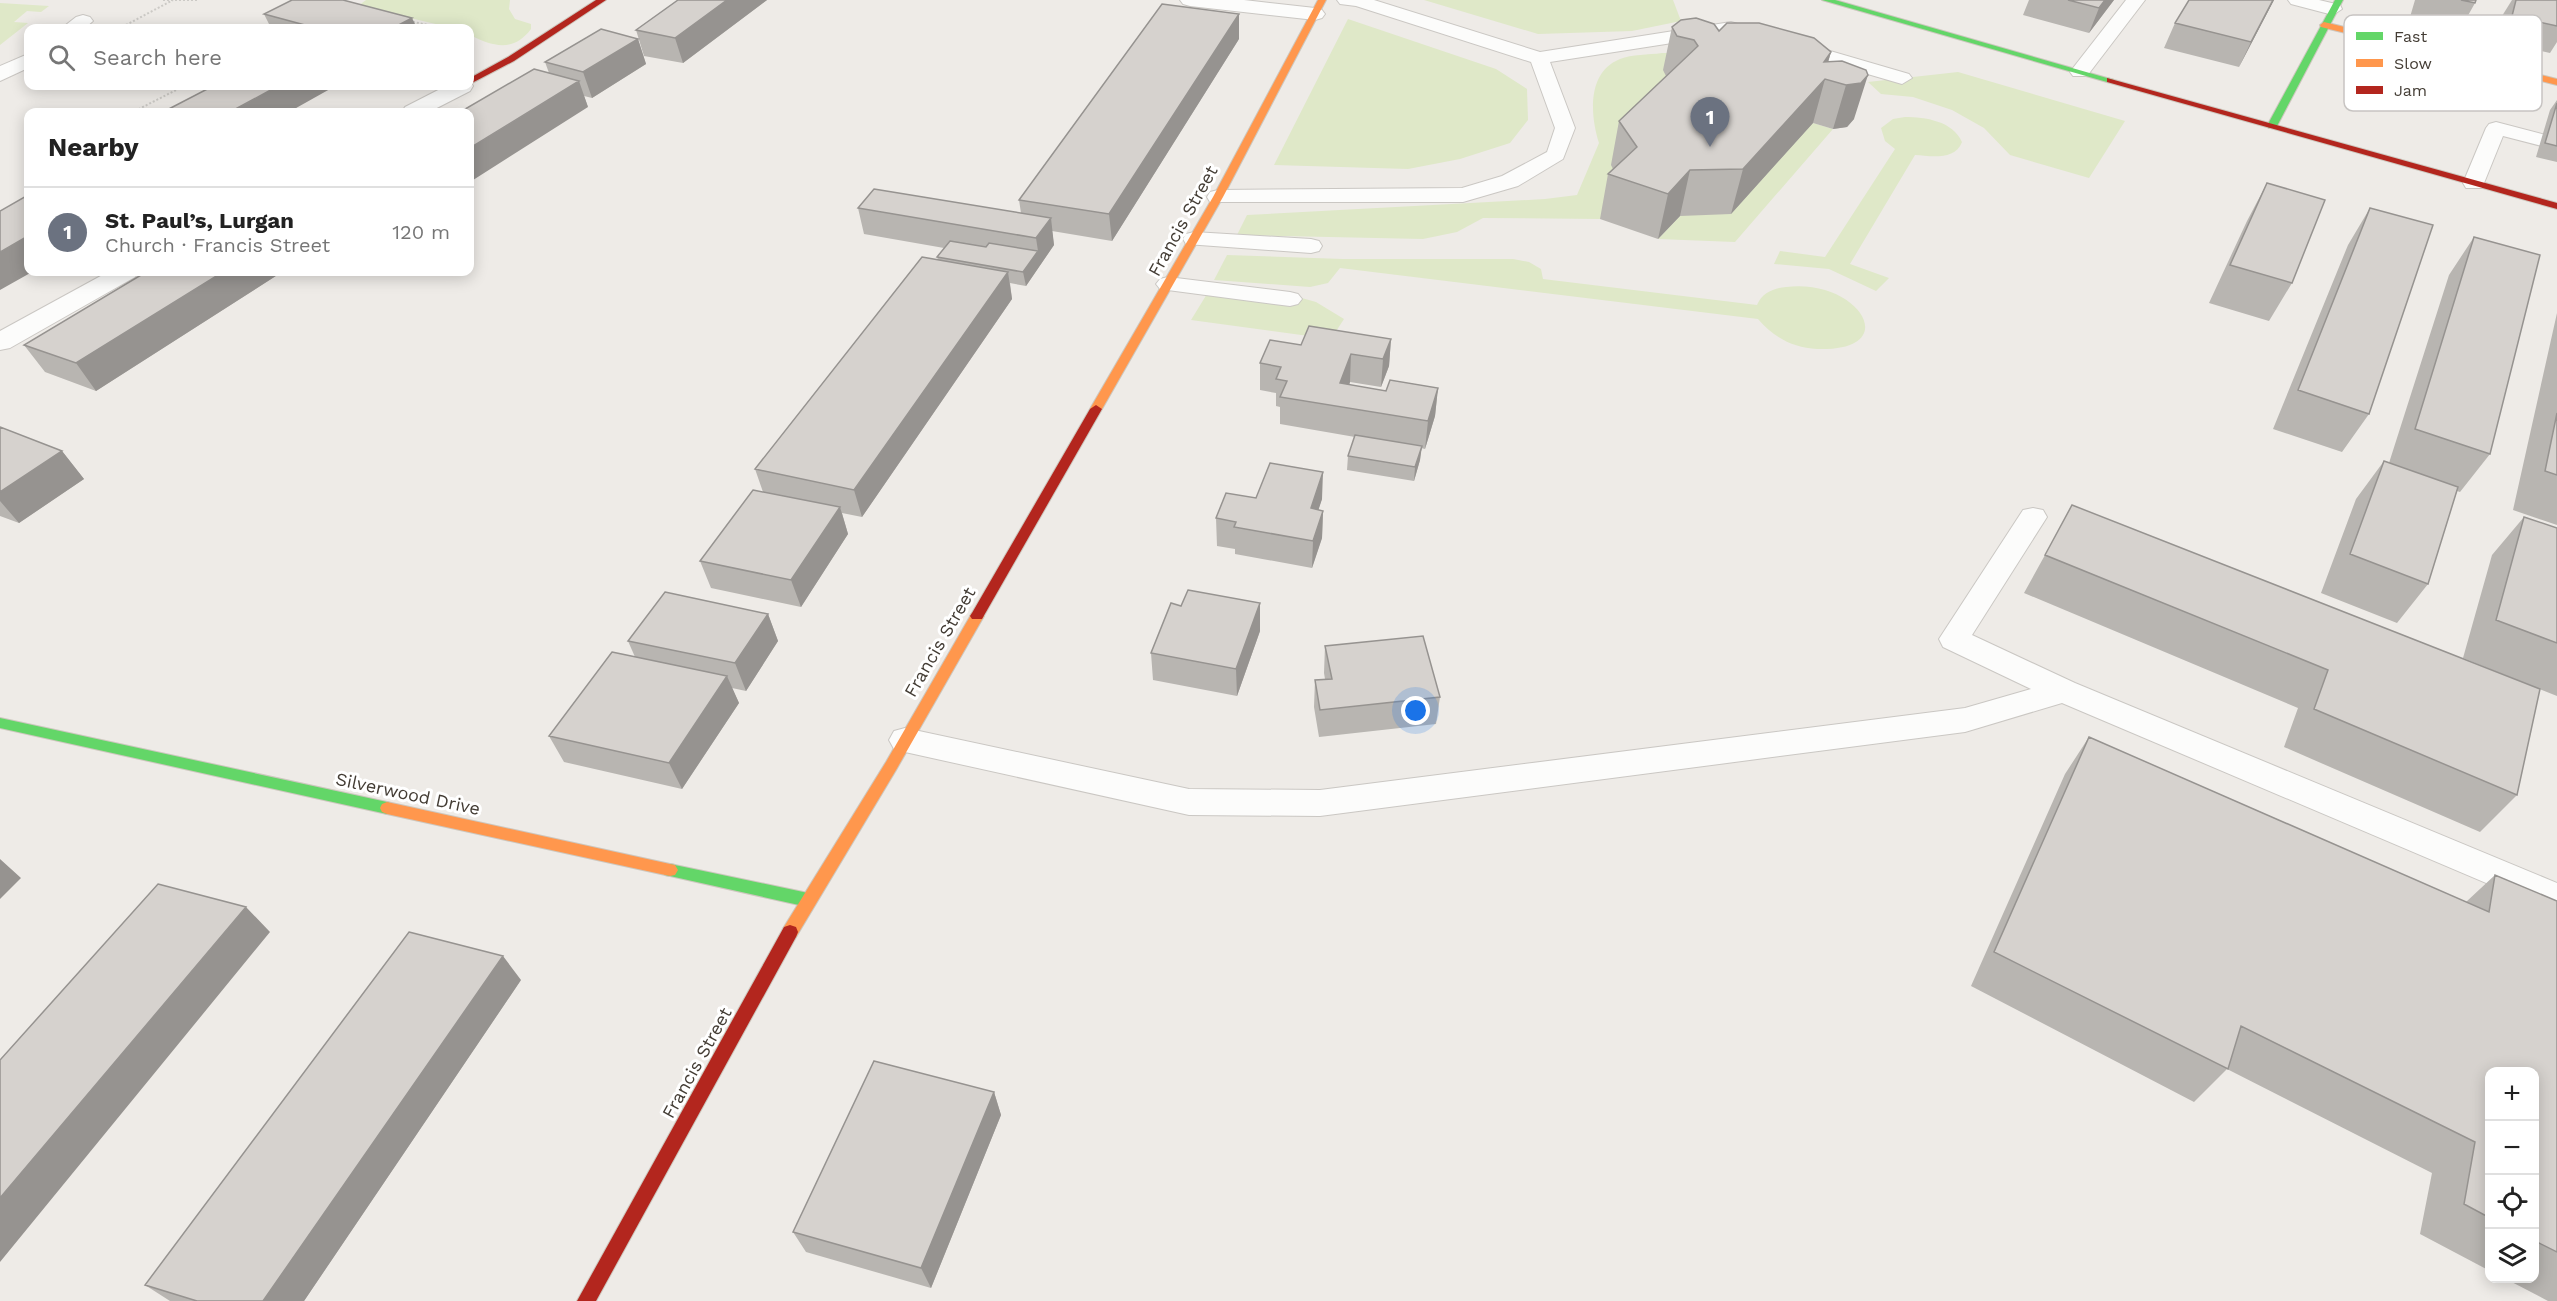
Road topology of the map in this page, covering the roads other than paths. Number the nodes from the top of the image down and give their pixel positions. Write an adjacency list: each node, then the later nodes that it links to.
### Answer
1 (602, 0): 15 (main road)
2 (1190, 0): 7 (street)
3 (1346, 0): 9 (lane)
4 (1826, 0): 11 (main road)
5 (2136, 0): 11 (lane)
6 (2297, 0): 8 (lane)
7 (1319, 7): 22 (main road, Francis Street)
8 (2332, 11): 19 (main road)
9 (1539, 58): 14 (lane); 22 (lane)
10 (24, 62): 12 (street)
11 (2080, 72): 19 (main road)
12 (0, 75)
13 (2542, 77): 16 (main road)
14 (1902, 78)
15 (474, 79)
16 (2557, 82)
17 (454, 90): 18 (street)
18 (421, 108)
19 (2272, 126): 21 (main road)
20 (2557, 144): 21 (lane)
21 (2474, 183): 23 (main road)
22 (1218, 197): 24 (main road, Francis Street)
23 (2557, 206)
24 (1194, 239): 25 (lane); 27 (main road, Francis Street)
25 (1311, 246)
26 (119, 276): 29 (street)
27 (1168, 284): 28 (lane); 33 (main road, Francis Street)
28 (1290, 299)
29 (0, 342)
30 (2033, 517): 31 (lane)
31 (2064, 691): 33 (lane); 34 (lane)
32 (0, 723): 35 (main road, Silverwood Drive)
33 (905, 740): 35 (main road, Francis Street)
34 (2557, 898)
35 (808, 900): 36 (main road, Francis Street)
36 (586, 1301)

